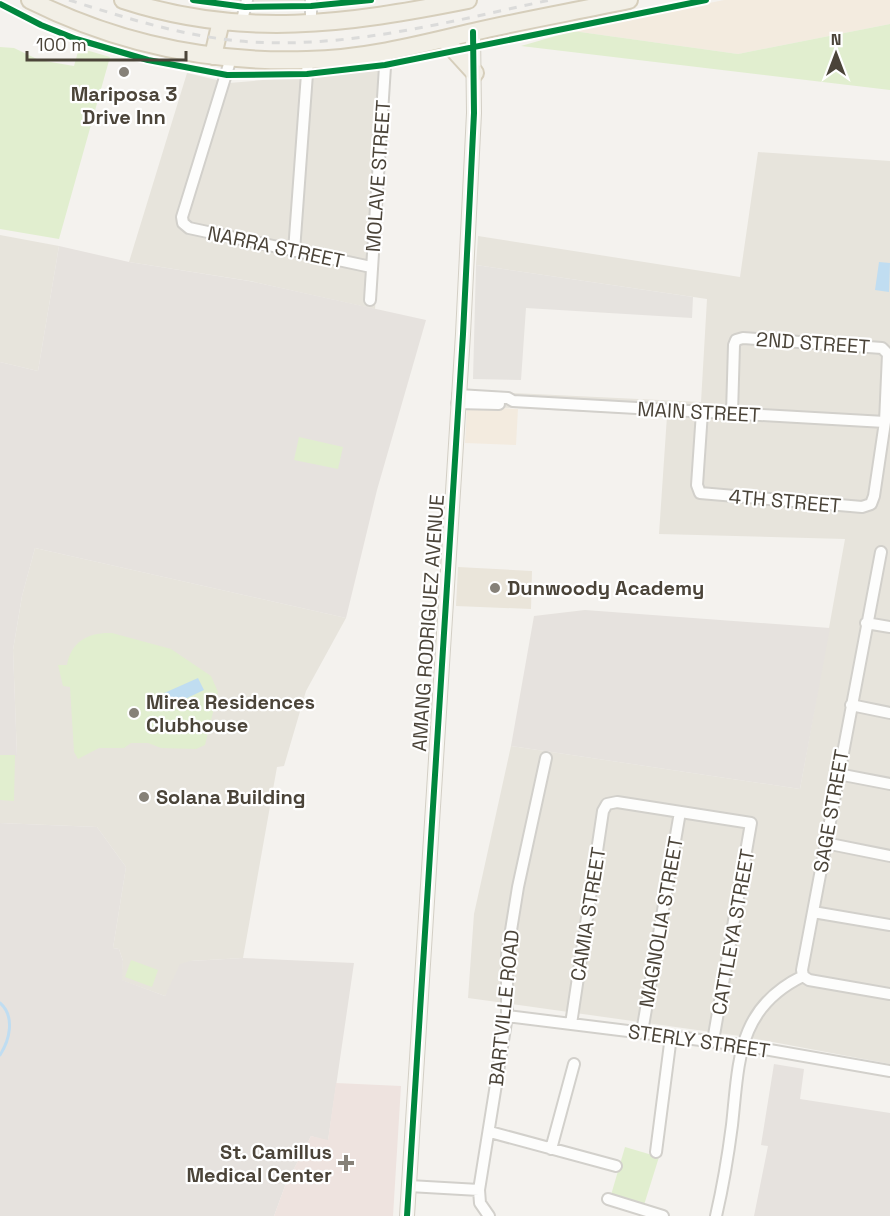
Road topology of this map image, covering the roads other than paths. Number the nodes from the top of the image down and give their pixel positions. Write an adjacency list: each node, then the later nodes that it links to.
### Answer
1 (30, 0): 14 (main road)
2 (123, 0): 8 (main road)
3 (248, 0): 9 (street)
4 (311, 0): 10 (street)
5 (468, 0): 7 (main road)
6 (629, 0): 11 (main road)
7 (389, 8): 10 (main road)
8 (221, 21): 9 (main road); 14 (main road)
9 (241, 24): 10 (main road)
10 (311, 24)
11 (473, 32): 12 (main road); 17 (main road, AMANG RODRIGUEZ AVENUE)
12 (444, 39): 13 (main road); 17 (main road)
13 (386, 51): 16 (main road); 19 (street, MOLAVE STREET)
14 (213, 56): 15 (main road)
15 (231, 58): 16 (main road); 18 (street, NARRA STREET)
16 (308, 60): 18 (street)
17 (475, 73): 21 (main road, AMANG RODRIGUEZ AVENUE)
18 (294, 251): 19 (street, NARRA STREET)
19 (371, 267): 20 (street, MOLAVE STREET)
20 (369, 300)
21 (458, 399): 22 (street, MAIN STREET); 52 (main road, AMANG RODRIGUEZ AVENUE)
22 (702, 412): 23 (street, MAIN STREET); 24 (street, 4TH STREET)
23 (732, 413): 24 (street, MAIN STREET); 24 (street, 2ND STREET)
24 (885, 422)
25 (881, 552): 26 (street, SAGE STREET)
26 (866, 623): 27 (street); 28 (street, SAGE STREET)
27 (890, 627)
28 (851, 705): 29 (street); 31 (street, SAGE STREET)
29 (890, 713)
30 (546, 758): 40 (street, BARTVILLE ROAD)
31 (838, 774): 32 (street); 34 (street, SAGE STREET)
32 (890, 784)
33 (680, 812): 41 (street, CAMIA STREET); 42 (street, MAGNOLIA STREET); 44 (street, CATTLEYA STREET)
34 (825, 843): 35 (street); 36 (street, SAGE STREET)
35 (890, 856)
36 (813, 912): 37 (street); 38 (street, SAGE STREET)
37 (890, 925)
38 (803, 976): 39 (street); 45 (street)
39 (890, 994)
40 (507, 1016): 41 (street, STERLY STREET); 48 (street, BARTVILLE ROAD)
41 (571, 1024): 42 (street, STERLY STREET)
42 (642, 1032): 43 (street, STERLY STREET)
43 (671, 1036): 44 (street, STERLY STREET); 50 (street)
44 (713, 1041): 45 (street, STERLY STREET)
45 (741, 1045): 47 (street, STERLY STREET); 58 (street)
46 (574, 1064): 49 (street)
47 (890, 1071)
48 (490, 1132): 49 (street); 53 (street, BARTVILLE ROAD)
49 (551, 1149): 51 (street)
50 (656, 1152)
51 (616, 1166)
52 (409, 1186): 53 (street); 55 (main road, AMANG RODRIGUEZ AVENUE)
53 (479, 1190): 56 (street)
54 (608, 1199): 57 (street)
55 (407, 1216)
56 (489, 1216)
57 (663, 1216)
58 (716, 1216)

